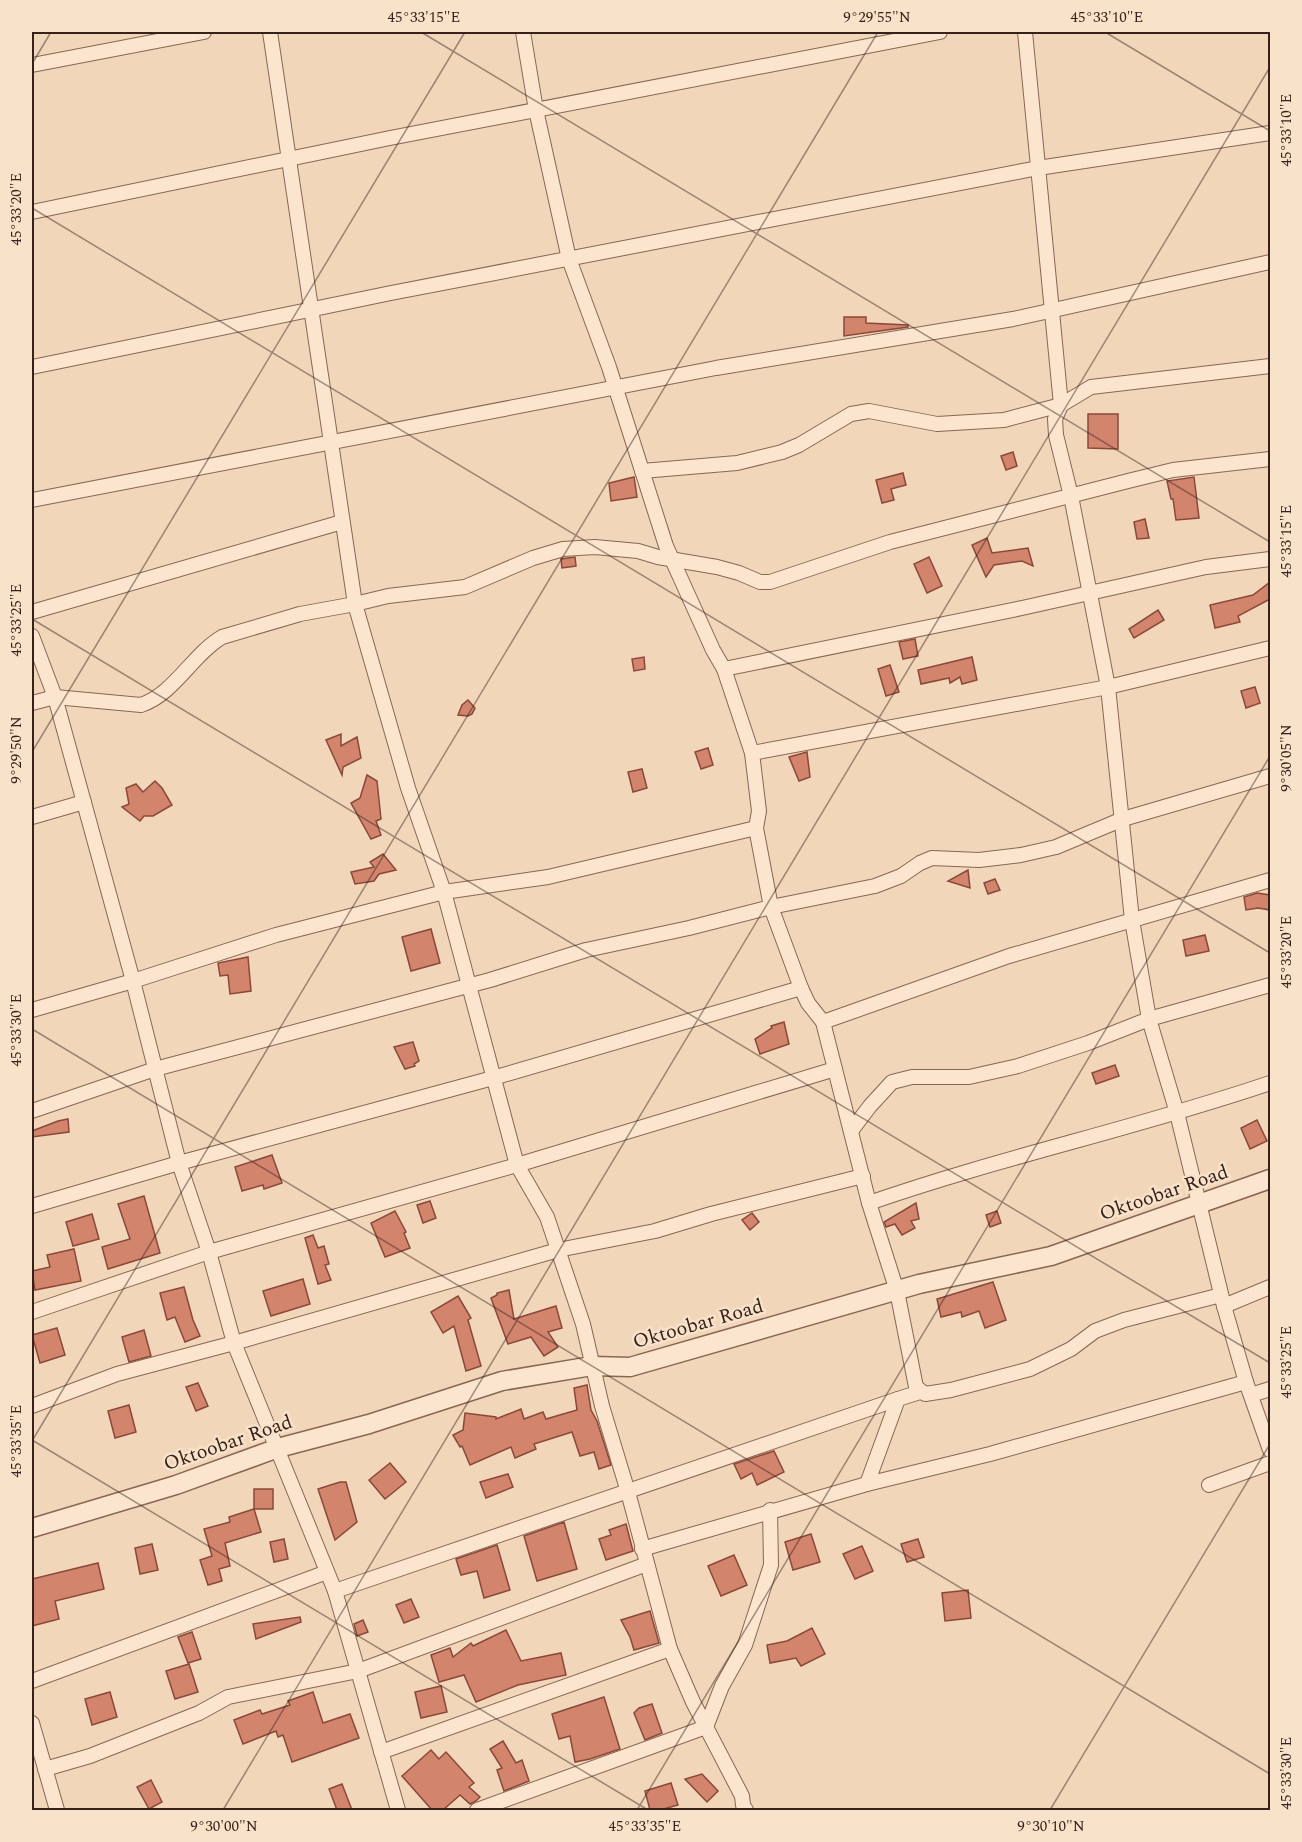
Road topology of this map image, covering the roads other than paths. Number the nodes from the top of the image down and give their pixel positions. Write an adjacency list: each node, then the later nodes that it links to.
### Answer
1 (204, 32): 6 (street)
2 (270, 32): 9 (street)
3 (523, 32): 7 (street)
4 (940, 32): 7 (street)
5 (1025, 32): 10 (street)
6 (32, 65)
7 (536, 110): 9 (street); 12 (street)
8 (1270, 133): 10 (street)
9 (288, 159): 11 (street); 14 (street)
10 (1038, 168): 12 (street); 15 (street)
11 (32, 212)
12 (569, 259): 14 (street); 18 (street)
13 (1270, 262): 15 (street)
14 (310, 310): 17 (street); 20 (street)
15 (1052, 311): 18 (street); 19 (street)
16 (1270, 366): 19 (street)
17 (32, 367)
18 (615, 387): 20 (street); 22 (street)
19 (1061, 405): 22 (street); 23 (street)
20 (330, 443): 24 (street); 25 (street)
21 (1270, 459): 23 (street)
22 (642, 471): 26 (street)
23 (1071, 496): 26 (street); 28 (street)
24 (32, 500)
25 (342, 522): 29 (street); 30 (street)
26 (671, 558): 29 (street); 33 (street)
27 (1270, 559): 28 (street)
28 (1089, 591): 33 (street); 34 (street)
29 (355, 604): 35 (street); 44 (street)
30 (32, 612)
31 (32, 636): 35 (street)
32 (1270, 648): 34 (street)
33 (724, 669): 37 (street)
34 (1108, 687): 37 (street); 41 (street)
35 (55, 697): 36 (street); 39 (street)
36 (32, 703)
37 (752, 753): 42 (street)
38 (1270, 776): 41 (street)
39 (84, 802): 40 (street); 47 (street)
40 (32, 817)
41 (1123, 819): 45 (street); 46 (street)
42 (756, 828): 44 (street); 45 (street)
43 (1270, 880): 46 (street)
44 (444, 892): 47 (street); 48 (street)
45 (771, 907): 48 (street); 50 (street)
46 (1132, 920): 52 (street); 53 (street)
47 (133, 981): 51 (street); 54 (street)
48 (469, 984): 54 (street); 56 (street)
49 (1270, 985): 52 (street)
50 (801, 988): 53 (street); 56 (street)
51 (32, 1010)
52 (1149, 1019): 59 (street); 60 (street)
53 (823, 1022): 55 (street)
54 (155, 1068): 58 (street); 61 (street)
55 (835, 1069): 60 (street); 62 (street)
56 (493, 1078): 61 (street); 62 (street)
57 (1270, 1083): 59 (street)
58 (32, 1111)
59 (1177, 1113): 65 (street); 66 (street)
60 (851, 1131): 63 (street)
61 (179, 1163): 67 (street); 69 (street)
62 (517, 1165): 68 (street); 69 (street)
63 (863, 1176): 65 (street); 68 (street)
64 (1270, 1179): 66 (street, Oktoobar Road)
65 (869, 1203): 71 (street)
66 (1198, 1205): 71 (street, Oktoobar Road); 72 (street)
67 (32, 1206)
68 (558, 1250): 74 (street); 75 (street)
69 (209, 1252): 73 (street); 74 (street)
70 (1270, 1287): 72 (street)
71 (897, 1291): 75 (street, Oktoobar Road); 78 (street)
72 (1223, 1300): 76 (street); 78 (street)
73 (32, 1312)
74 (234, 1343): 80 (street); 81 (street)
75 (592, 1365): 81 (street, Oktoobar Road); 86 (street)
76 (1248, 1389): 77 (street); 82 (street); 84 (street)
77 (1270, 1389)
78 (920, 1392): 79 (street)
79 (898, 1399): 84 (street); 86 (street)
80 (32, 1406)
81 (278, 1448): 88 (street, Oktoobar Road); 91 (street)
82 (1270, 1450)
83 (1270, 1463): 85 (street)
84 (867, 1484): 87 (street)
85 (1209, 1485)
86 (628, 1492): 89 (street); 92 (street)
87 (770, 1510): 89 (street); 97 (street)
88 (32, 1528)
89 (642, 1549): 90 (street)
90 (647, 1564): 93 (street); 94 (street)
91 (327, 1572): 92 (street); 95 (street)
92 (335, 1591): 94 (street)
93 (670, 1649): 97 (street); 98 (street)
94 (358, 1671): 98 (street); 99 (street)
95 (32, 1681)
96 (32, 1723): 99 (street)
97 (706, 1727): 102 (street); 103 (street)
98 (381, 1752): 101 (street)
99 (45, 1769): 100 (street)
100 (57, 1810)
101 (398, 1810)
102 (477, 1810)
103 (746, 1810)

